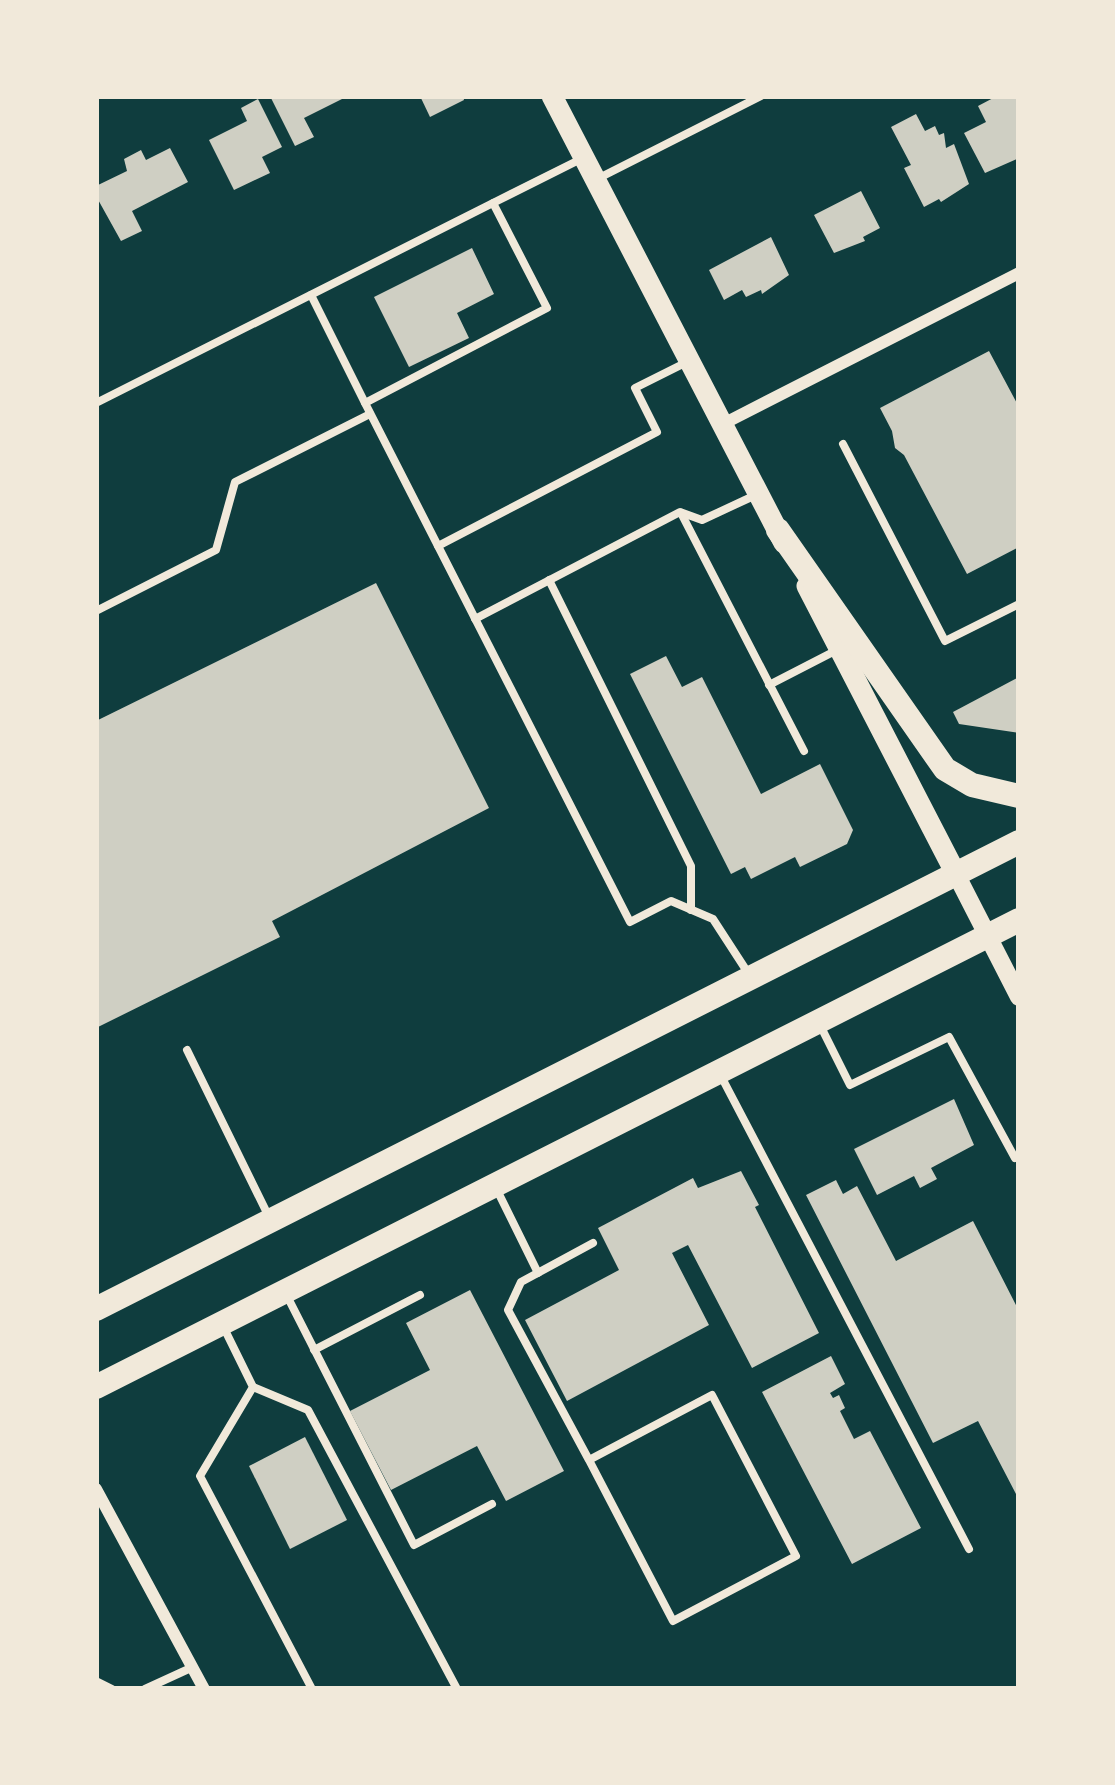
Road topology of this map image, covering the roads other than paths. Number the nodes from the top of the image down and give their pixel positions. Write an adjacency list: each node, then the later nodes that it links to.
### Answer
1 (552, 96): 3 (main road)
2 (761, 96): 4 (lane)
3 (584, 158): 4 (main road); 5 (lane)
4 (596, 180): 8 (main road)
5 (493, 203): 7 (lane); 10 (lane)
6 (1019, 273): 12 (street)
7 (311, 295): 9 (lane); 10 (lane)
8 (690, 361): 12 (main road); 17 (lane)
9 (96, 403)
10 (365, 403): 11 (lane)
11 (370, 414): 17 (lane); 20 (lane)
12 (723, 424): 14 (main road)
13 (843, 444): 19 (lane)
14 (759, 494): 15 (lane); 16 (main road)
15 (680, 512): 18 (lane); 23 (lane)
16 (778, 530): 22 (main road); 25 (main road)
17 (438, 546): 21 (lane)
18 (549, 580): 21 (lane); 28 (lane)
19 (1019, 604)
20 (96, 610)
21 (475, 619): 28 (lane)
22 (839, 649): 23 (lane); 27 (main road)
23 (770, 685): 24 (lane)
24 (804, 751)
25 (1019, 796)
26 (1019, 842): 27 (main road)
27 (956, 874): 30 (street); 31 (main road)
28 (691, 910): 31 (lane)
29 (1019, 920): 30 (main road)
30 (987, 936): 32 (street); 33 (main road)
31 (751, 977): 38 (main road)
32 (1019, 997)
33 (818, 1021): 35 (main road); 36 (lane)
34 (187, 1050): 38 (lane)
35 (719, 1071): 37 (main road); 51 (lane)
36 (1019, 1156)
37 (494, 1185): 40 (lane); 41 (main road)
38 (271, 1221): 43 (main road)
39 (592, 1243): 40 (lane)
40 (538, 1273): 48 (lane)
41 (285, 1292): 44 (main road); 45 (lane)
42 (420, 1295): 45 (lane)
43 (96, 1310)
44 (222, 1324): 46 (main road); 47 (lane)
45 (314, 1350): 50 (lane)
46 (96, 1387)
47 (253, 1387): 58 (lane); 59 (lane)
48 (589, 1460): 48 (lane)
49 (96, 1489): 52 (street)
50 (492, 1504)
51 (969, 1549)
52 (193, 1667): 56 (lane); 57 (street)
53 (96, 1671): 54 (lane)
54 (98, 1683): 55 (lane)
55 (112, 1689)
56 (145, 1689)
57 (204, 1689)
58 (312, 1689)
59 (457, 1689)

